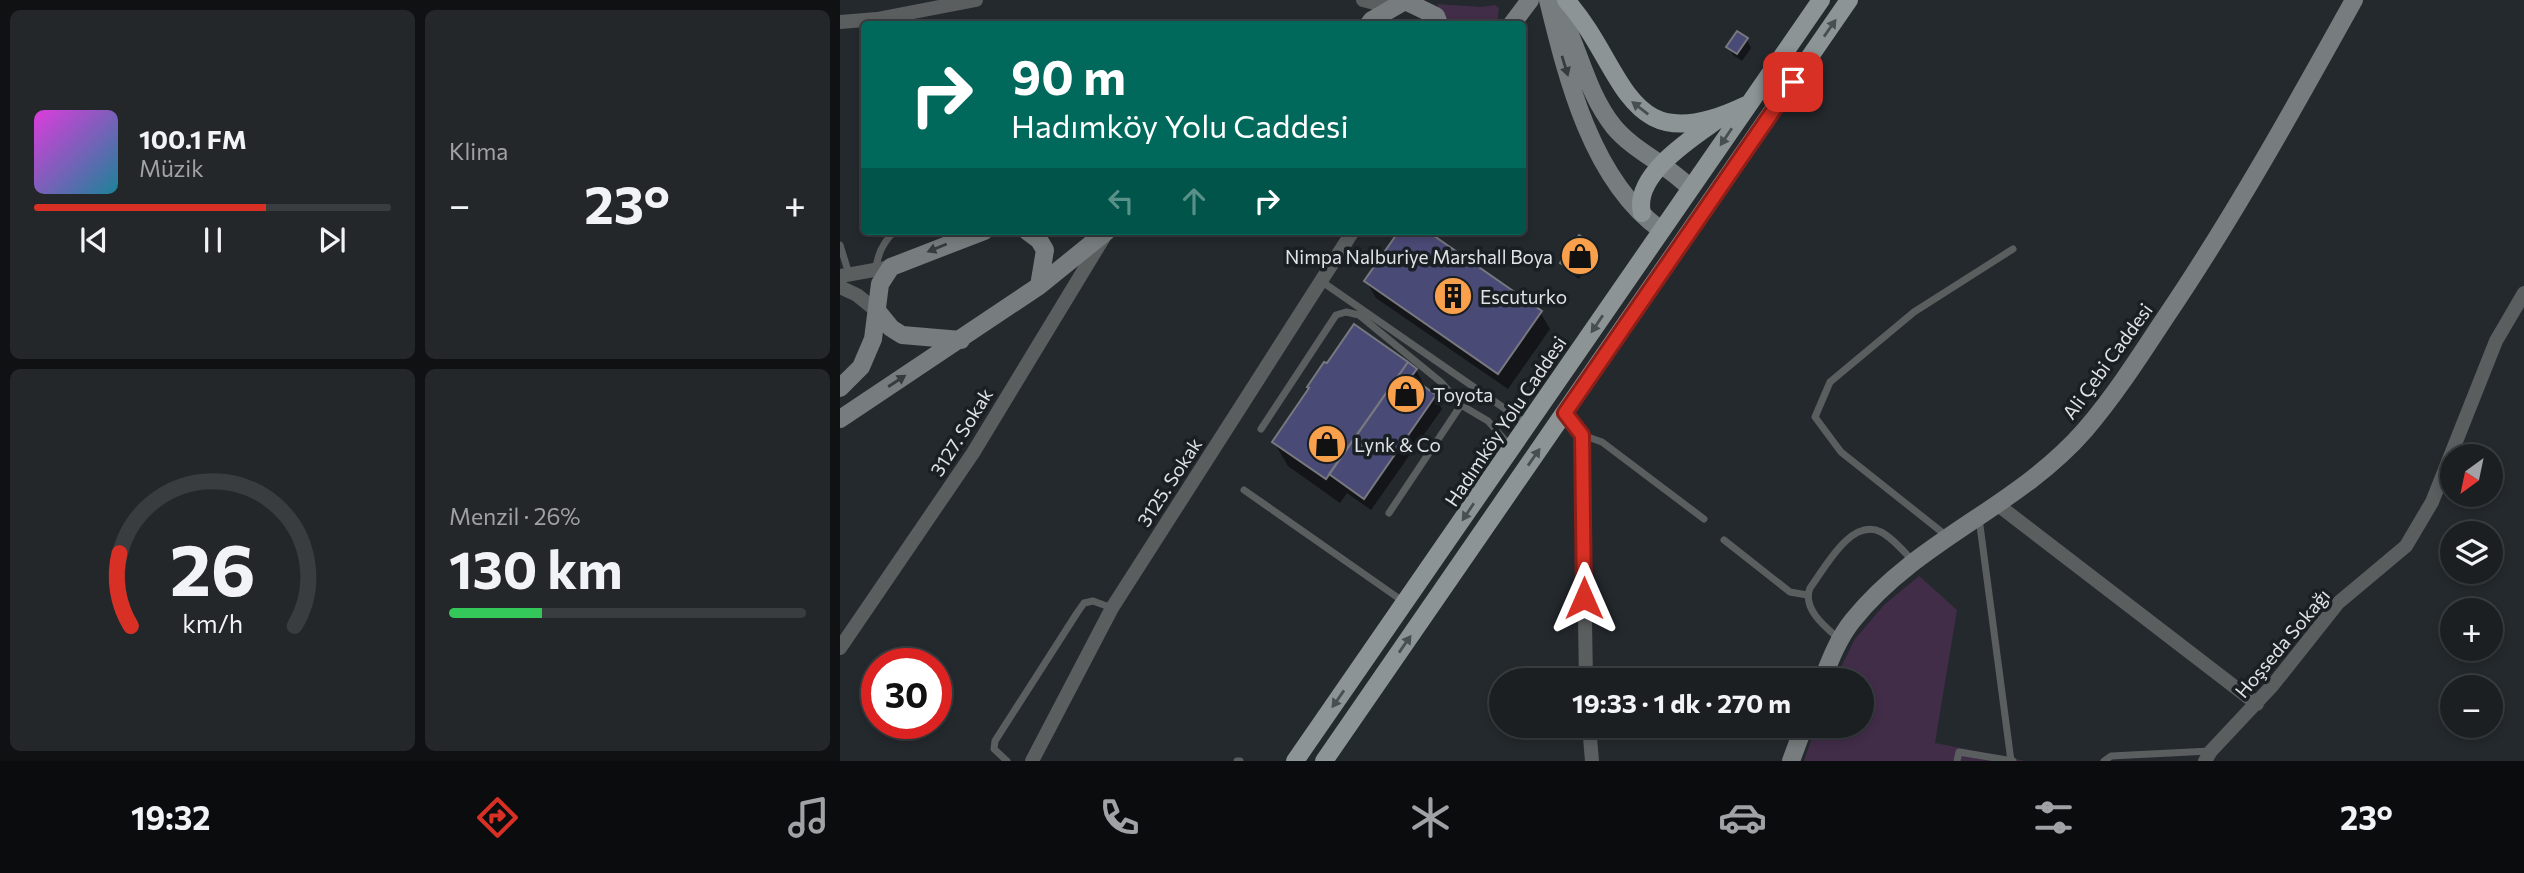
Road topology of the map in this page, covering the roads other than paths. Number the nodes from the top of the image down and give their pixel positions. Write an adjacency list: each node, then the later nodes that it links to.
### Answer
1 (976, 0): 15 (street)
2 (1363, 0): 11 (street)
3 (1530, 0): 14 (street)
4 (1548, 0): 20 (street, one-way to 20)
5 (1555, 0): 18 (street)
6 (1566, 0): 17 (main road, one-way to 6)
7 (1821, 0): 16 (main road, Hadımköy Yolu Caddesi)
8 (1849, 0): 21 (main road, one-way to 8)
9 (2354, 0): 49 (street, Ali Çebi Caddesi)
10 (1423, 3): 11 (street); 13 (street)
11 (1394, 8): 12 (street)
12 (1371, 21)
13 (1438, 21)
14 (1514, 21)
15 (840, 22)
16 (1749, 103): 17 (main road); 19 (main road, Hadımköy Yolu Caddesi, one-way to 19)
17 (1721, 117): 18 (main road)
18 (1662, 165): 19 (street); 20 (main road)
19 (1690, 188): 21 (main road); 22 (main road, Hadımköy Yolu Caddesi)
20 (1642, 213): 22 (street)
21 (1695, 223): 29 (main road)
22 (1661, 230): 29 (main road); 44 (main road, Hadımköy Yolu Caddesi, one-way to 44)
23 (892, 235): 32 (lane)
24 (973, 235): 32 (street, one-way to 32)
25 (1032, 235): 35 (street)
26 (1102, 235): 35 (street)
27 (1105, 235): 60 (street, 3127. Sokak)
28 (1350, 235): 34 (street, 3125. Sokak)
29 (1684, 239): 42 (main road)
30 (840, 245): 33 (lane)
31 (2012, 249): 53 (lane)
32 (883, 268): 33 (street); 38 (street)
33 (845, 275)
34 (1321, 281): 44 (lane); 58 (street, 3125. Sokak)
35 (1039, 286): 39 (street)
36 (840, 287): 38 (street)
37 (2524, 293): 63 (street, Hoşseda Sokağı)
38 (878, 312): 39 (street); 40 (street)
39 (961, 340): 43 (street, one-way to 39)
40 (840, 388)
41 (1461, 405): 45 (lane); 47 (lane); 50 (lane)
42 (1565, 413): 46 (street); 70 (main road, one-way to 42)
43 (840, 419)
44 (1528, 424): 47 (main road, Hadımköy Yolu Caddesi)
45 (1261, 429)
46 (1582, 435): 52 (lane); 61 (street)
47 (1512, 448): 57 (main road, Hadımköy Yolu Caddesi, one-way to 57)
48 (1244, 490): 57 (lane)
49 (1998, 505): 51 (street, Ali Çebi Caddesi); 63 (street)
50 (1389, 513)
51 (1979, 517): 53 (street, Ali Çebi Caddesi); 74 (lane)
52 (1704, 519)
53 (1948, 537): 55 (street, Ali Çebi Caddesi)
54 (1724, 540): 56 (lane)
55 (1914, 562): 56 (lane); 59 (street, Ali Çebi Caddesi)
56 (1807, 595): 59 (lane)
57 (1405, 603): 69 (main road, Hadımköy Yolu Caddesi, one-way to 69)
58 (1111, 608): 67 (lane); 68 (street, 3125. Sokak)
59 (1840, 641): 62 (street, Ali Çebi Caddesi)
60 (840, 648)
61 (1586, 668)
62 (1827, 668)
63 (2257, 704): 66 (street, Hoşseda Sokağı)
64 (1590, 738): 71 (street)
65 (1800, 738): 72 (street)
66 (2208, 756): 75 (lane)
67 (1007, 761)
68 (1032, 761)
69 (1295, 761)
70 (1324, 761)
71 (1592, 761)
72 (1791, 761)
73 (1956, 761): 74 (lane)
74 (2012, 761)
75 (2104, 761)

